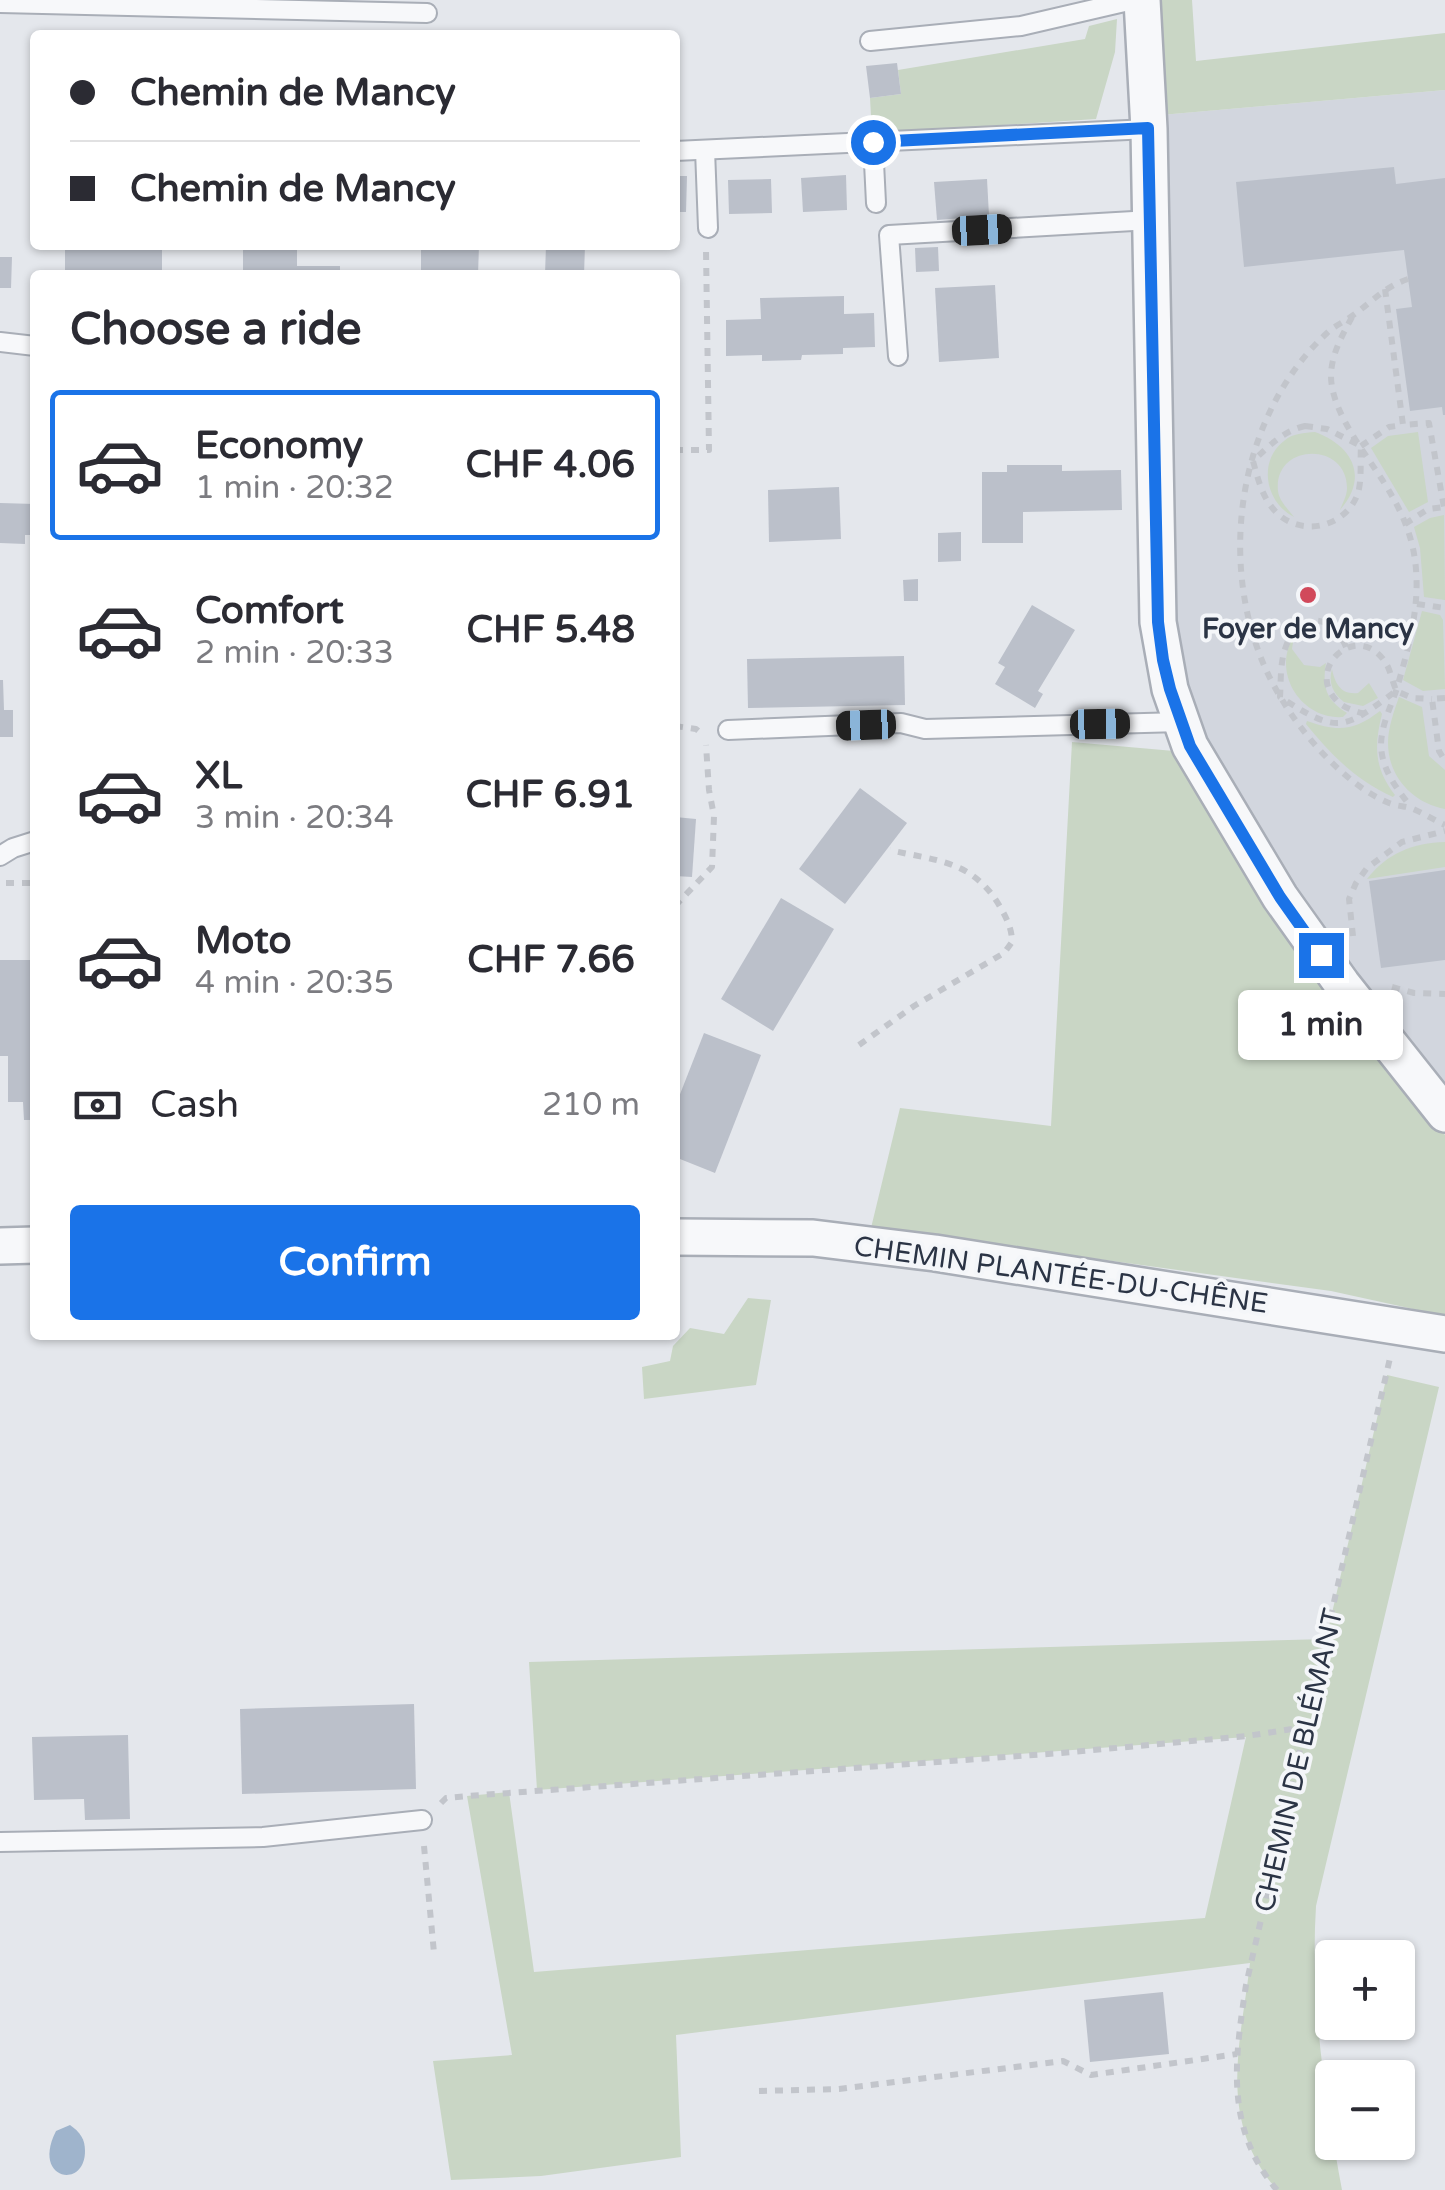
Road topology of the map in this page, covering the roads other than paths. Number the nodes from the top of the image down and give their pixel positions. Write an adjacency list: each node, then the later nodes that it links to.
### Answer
1 (1134, 0): 5 (lane)
2 (1142, 0): 6 (street)
3 (0, 3): 4 (lane)
4 (427, 14)
5 (870, 41)
6 (1148, 128): 7 (lane); 11 (street)
7 (873, 142): 9 (lane); 10 (lane)
8 (680, 150): 9 (lane)
9 (705, 150): 12 (lane)
10 (876, 203)
11 (1150, 220): 15 (lane); 16 (street)
12 (708, 228)
13 (0, 342): 14 (lane)
14 (30, 345)
15 (898, 356)
16 (1181, 722): 17 (lane); 20 (street)
17 (728, 730)
18 (30, 843): 19 (lane)
19 (0, 856)
20 (1445, 1114)
21 (680, 1237): 24 (street, CHEMIN PLANTÉE-DU-CHÊNE)
22 (0, 1246): 23 (street)
23 (30, 1246)
24 (1445, 1334)
25 (422, 1820): 26 (lane)
26 (0, 1842)

